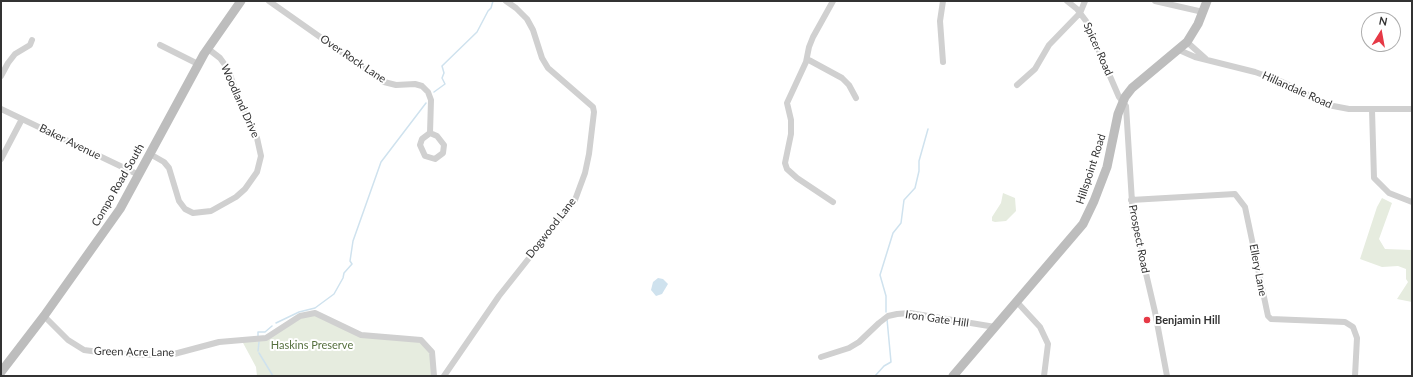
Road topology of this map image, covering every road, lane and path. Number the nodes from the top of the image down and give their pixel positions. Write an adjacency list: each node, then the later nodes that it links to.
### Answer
1 (241, 1): 15 (street, Compo Road South)
2 (269, 1): 29 (street, Over Rock Lane)
3 (506, 1): 42 (street, Dogwood Lane)
4 (833, 1): 17 (street)
5 (942, 1): 19 (street)
6 (1067, 1): 11 (street, Spicer Road)
7 (1085, 1): 11 (street)
8 (1155, 1): 10 (street)
9 (1207, 1): 10 (street, Hillspoint Road)
10 (1203, 12): 13 (street, Hillspoint Road)
11 (1080, 13): 22 (street); 24 (street, Spicer Road)
12 (32, 40): 21 (street)
13 (1187, 42): 16 (street, Hillspoint Road); 18 (street, Hillandale Road)
14 (160, 46): 20 (street)
15 (207, 48): 20 (street, Compo Road South); 30 (street, Woodland Drive)
16 (1179, 50): 18 (street, Hillandale Road); 24 (street, Hillspoint Road)
17 (807, 59): 23 (street); 34 (street)
18 (1207, 60): 27 (street, Hillandale Road)
19 (943, 62)
20 (198, 64): 30 (street, Compo Road South)
21 (1, 76)
22 (1017, 85)
23 (856, 98)
24 (1123, 102): 33 (street, Prospect Road); 36 (street, Hillspoint Road)
25 (1, 109): 28 (street, Baker Avenue)
26 (1412, 109): 27 (street, Hillandale Road)
27 (1372, 110): 35 (street)
28 (22, 119): 31 (street); 32 (street, Baker Avenue)
29 (430, 133): 29 (street, Over Rock Lane)
30 (150, 154): 32 (street, Compo Road South)
31 (1, 158)
32 (139, 175): 37 (street, Compo Road South)
33 (1132, 200): 46 (street, Prospect Road); 47 (street, Ellery Lane)
34 (833, 202)
35 (1412, 202)
36 (1017, 302): 38 (street, Hillspoint Road); 45 (street)
37 (44, 316): 40 (street, Green Acre Lane); 41 (street, Compo Road South)
38 (995, 327): 39 (street, Iron Gate Hill); 44 (street, Hillspoint Road)
39 (821, 357)
40 (435, 367): 42 (street, Dogwood Lane); 43 (street, Green Acre Lane)
41 (1, 372)
42 (446, 374)
43 (434, 376)
44 (952, 376)
45 (1044, 376)
46 (1167, 376)
47 (1355, 376)

